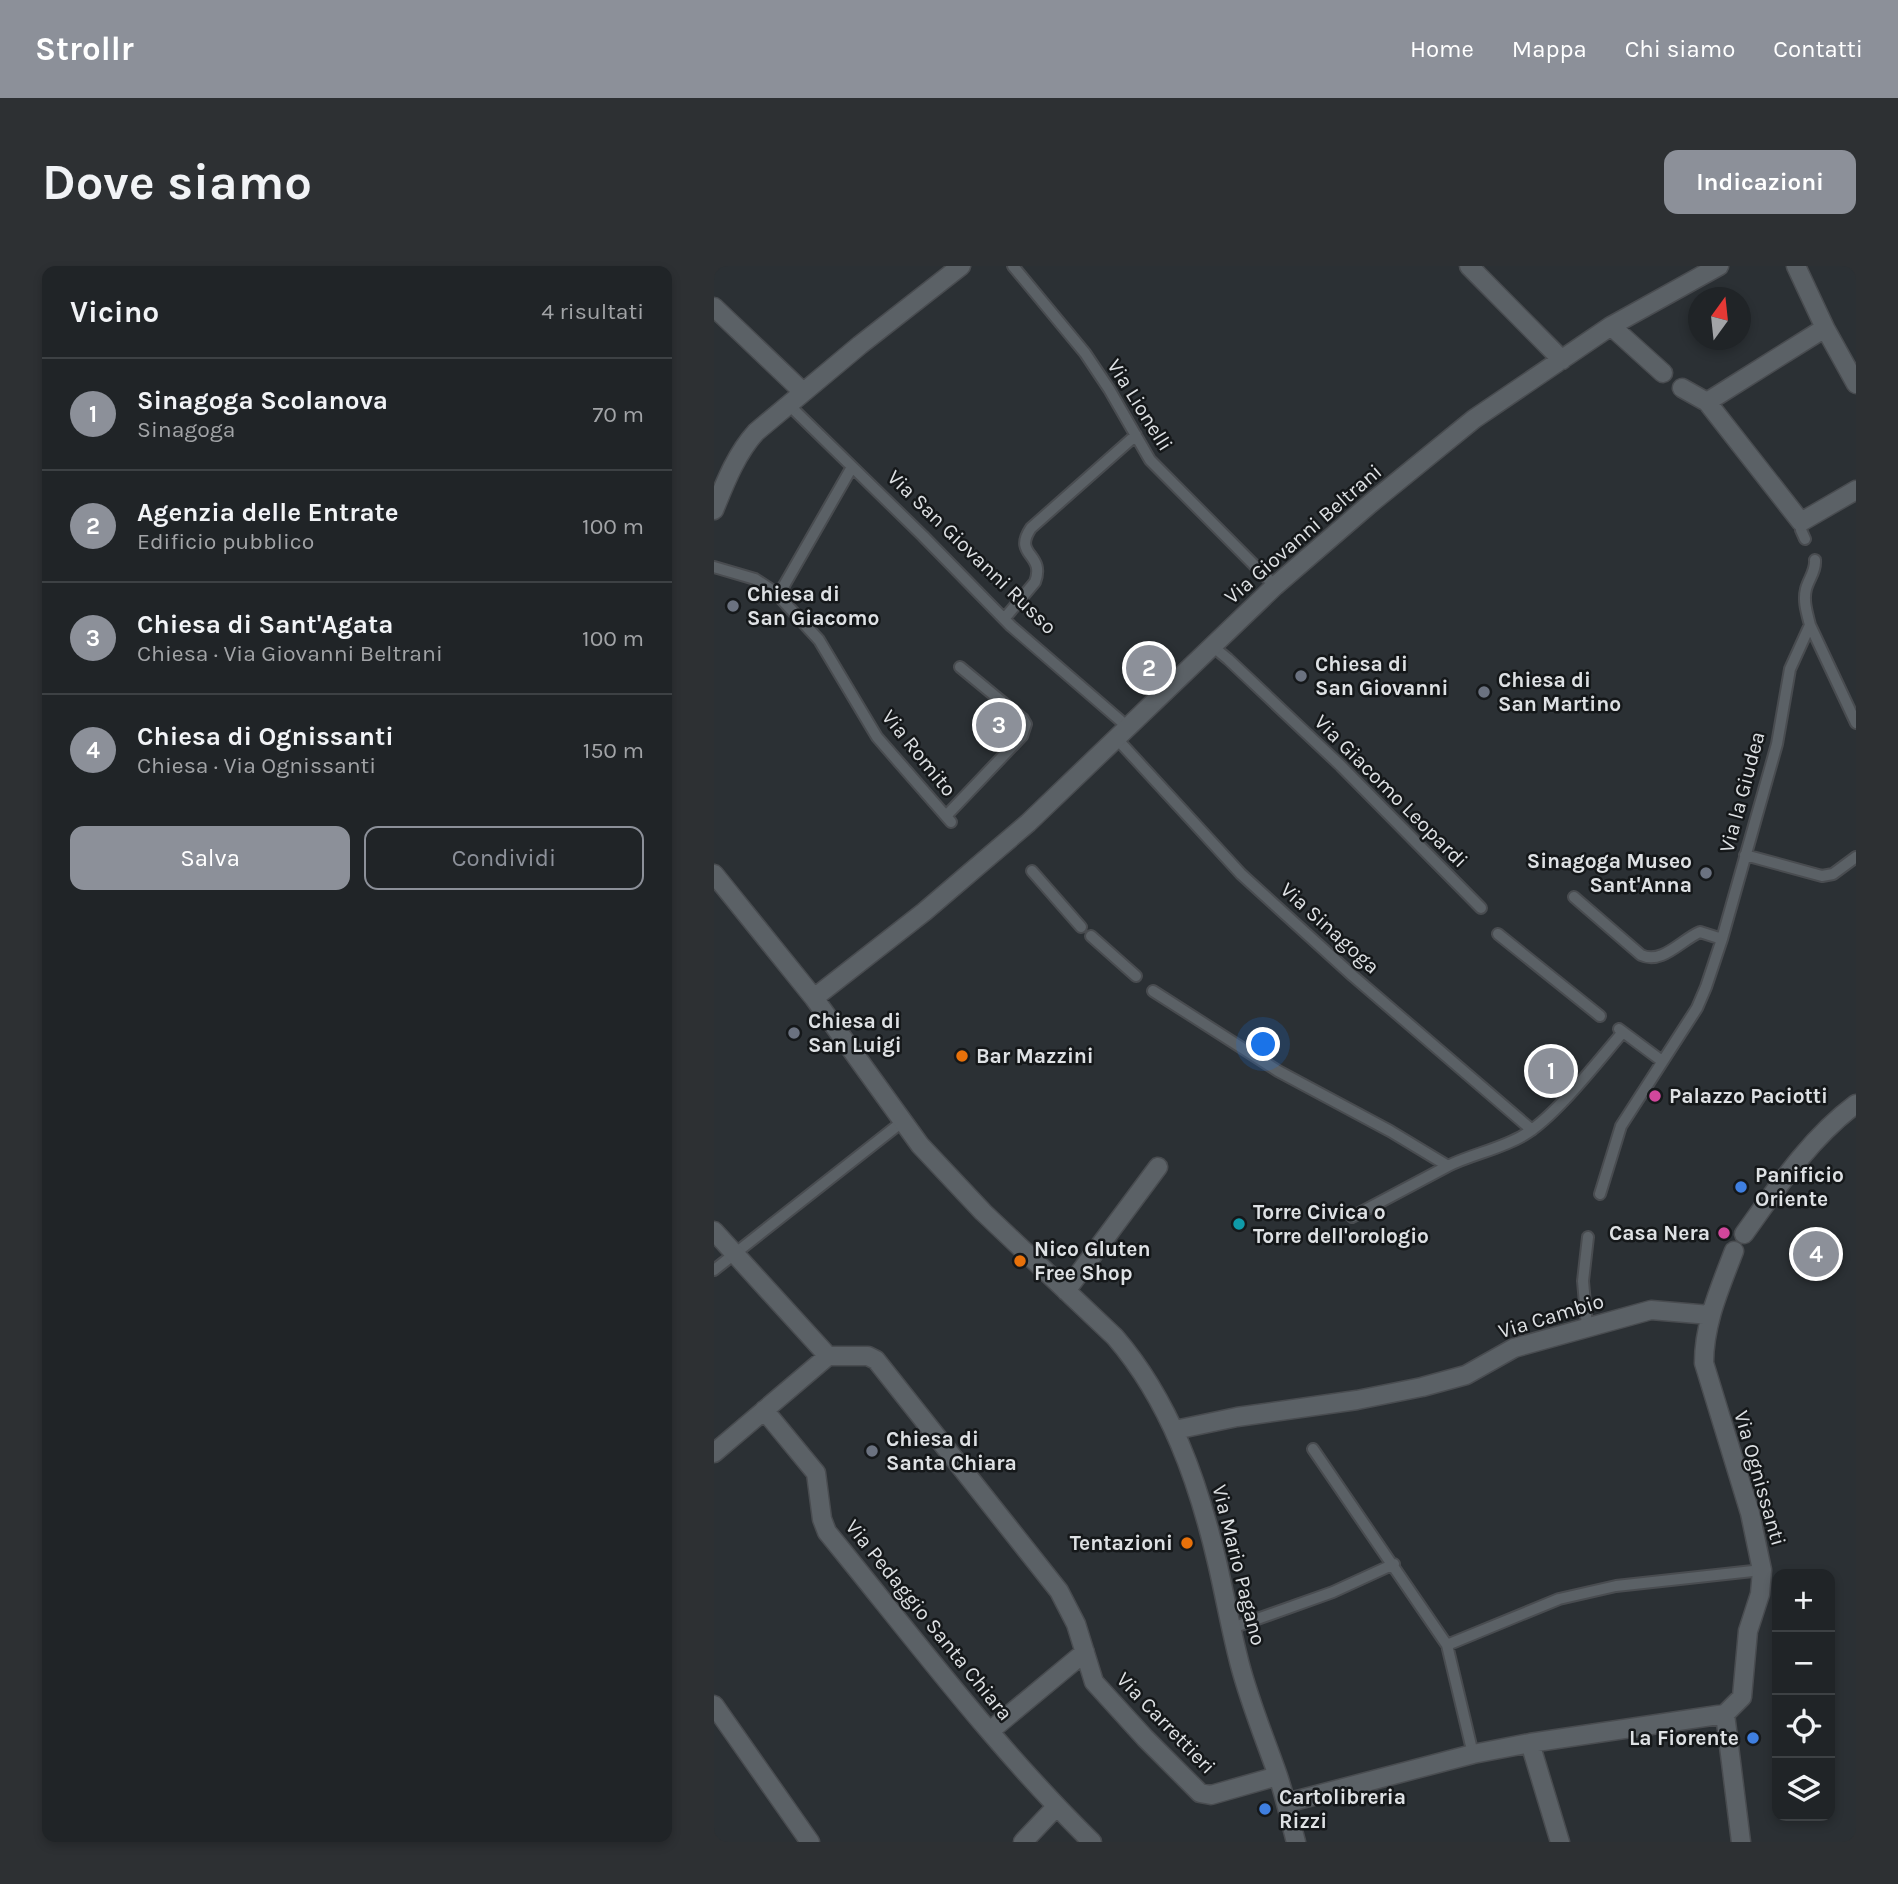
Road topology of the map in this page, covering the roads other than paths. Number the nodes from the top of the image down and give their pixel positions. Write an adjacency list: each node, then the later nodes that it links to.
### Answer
1 (961, 266): 13 (street)
2 (1013, 266): 16 (lane, Via Lionelli)
3 (1469, 266): 9 (street)
4 (1719, 266): 7 (street, Via Giovanni Beltrani)
5 (1796, 266): 8 (street)
6 (714, 307): 13 (street)
7 (1611, 326): 9 (street, Via Giovanni Beltrani); 10 (street)
8 (1825, 328): 11 (street); 14 (street)
9 (1562, 360): 22 (street, Via Giovanni Beltrani)
10 (1663, 373)
11 (1856, 384)
12 (1682, 388): 14 (street)
13 (803, 392): 15 (street)
14 (1707, 402): 18 (street)
15 (788, 404): 17 (lane, Via San Giovanni Russo); 19 (street)
16 (1136, 435): 22 (lane, Via Lionelli); 24 (lane)
17 (852, 467): 23 (lane); 24 (lane, Via San Giovanni Russo)
18 (1856, 490)
19 (714, 510)
20 (1815, 560): 25 (lane)
21 (714, 567): 23 (lane, Via Romito)
22 (1275, 586): 26 (street, Via Giovanni Beltrani)
23 (778, 596): 27 (lane, Via Romito)
24 (1004, 619): 29 (lane, Via San Giovanni Russo)
25 (1810, 625): 28 (lane); 30 (lane, Via la Giudea)
26 (1211, 645): 29 (street, Via Giovanni Beltrani); 35 (lane, Via Giacomo Leopardi)
27 (960, 667)
28 (1856, 723)
29 (1123, 734): 42 (street, Via Giovanni Beltrani); 47 (lane, Via Sinagoga)
30 (1745, 855): 31 (lane); 39 (lane, Via la Giudea)
31 (1856, 857)
32 (1032, 871): 36 (lane)
33 (714, 874): 42 (street)
34 (1574, 897): 39 (lane)
35 (1482, 908)
36 (1081, 927)
37 (1498, 934): 43 (lane)
38 (1091, 936): 40 (lane)
39 (1722, 939): 44 (lane, Via la Giudea)
40 (1136, 976)
41 (1153, 991): 48 (lane)
42 (814, 998): 46 (street, Via Mario Pagano)
43 (1600, 1016)
44 (1662, 1061): 47 (lane); 50 (lane, Via la Giudea)
45 (1856, 1104): 53 (street)
46 (902, 1122): 56 (lane); 58 (street, Via Mario Pagano)
47 (1532, 1130): 48 (lane)
48 (1448, 1166): 51 (lane)
49 (1158, 1167): 58 (street)
50 (1600, 1194)
51 (1352, 1217)
52 (714, 1231): 56 (street)
53 (1744, 1234)
54 (1588, 1237): 60 (lane)
55 (1734, 1251): 59 (street, Via Ognissanti)
56 (735, 1254): 57 (lane); 61 (street)
57 (714, 1270)
58 (1066, 1292): 63 (street, Via Mario Pagano)
59 (1710, 1315): 60 (street, Via Cambio); 67 (street, Via Ognissanti)
60 (1587, 1327): 63 (street, Via Cambio)
61 (828, 1356): 62 (street); 70 (street, Via Carrettieri)
62 (764, 1410): 65 (street); 73 (street, Via Pedaggio Santa Chiara)
63 (1175, 1430): 68 (street, Via Mario Pagano)
64 (1313, 1449): 66 (lane)
65 (714, 1453)
66 (1394, 1564): 68 (lane); 69 (lane)
67 (1762, 1570): 69 (lane); 72 (street, Via Ognissanti)
68 (1232, 1628): 76 (street, Via Mario Pagano)
69 (1447, 1645): 75 (lane)
70 (1085, 1652): 73 (street); 76 (street, Via Carrettieri)
71 (714, 1705): 79 (street)
72 (1725, 1714): 74 (street); 85 (street)
73 (990, 1731): 78 (street, Via Pedaggio Santa Chiara)
74 (1530, 1743): 75 (street); 84 (street)
75 (1473, 1754): 77 (street)
76 (1278, 1776): 77 (street, Via Mario Pagano)
77 (1286, 1803): 83 (street, Via Mario Pagano)
78 (1056, 1807): 81 (street); 82 (street, Via Pedaggio Santa Chiara)
79 (807, 1837): 80 (street)
80 (787, 1842)
81 (1023, 1842)
82 (1092, 1842)
83 (1296, 1842)
84 (1560, 1842)
85 (1741, 1842)

